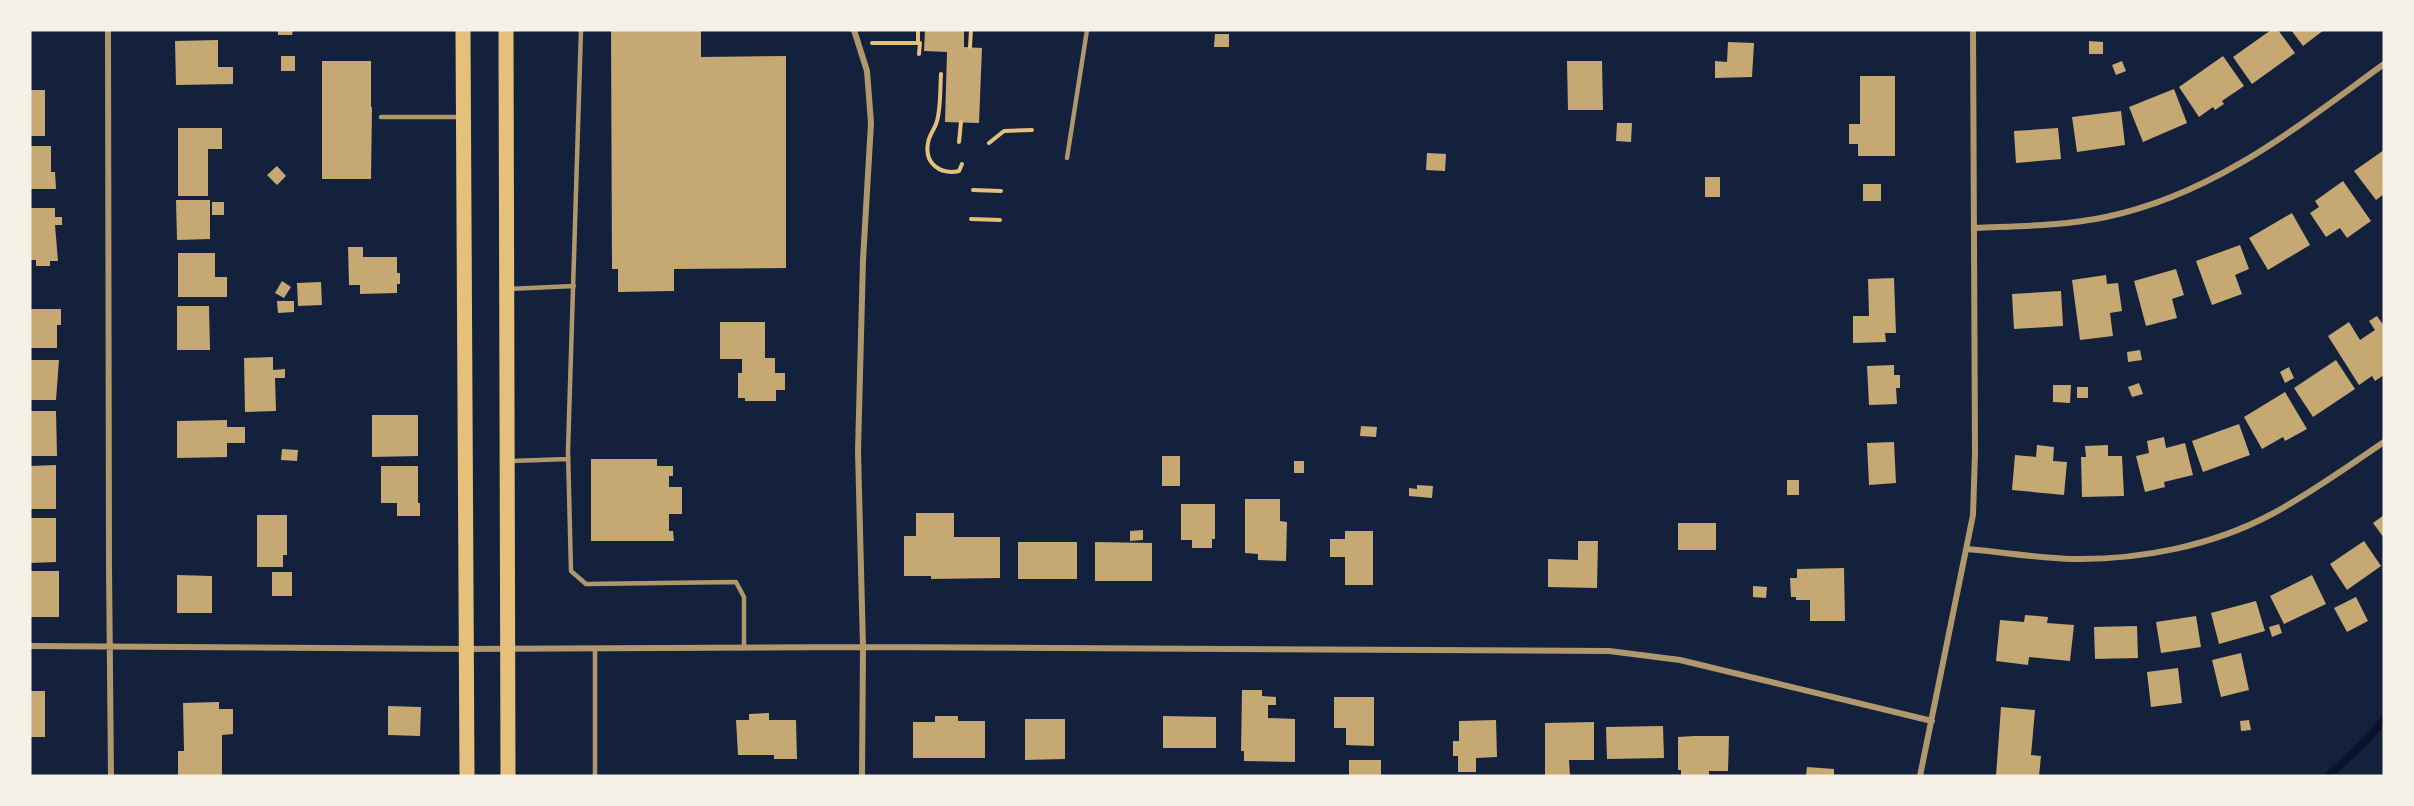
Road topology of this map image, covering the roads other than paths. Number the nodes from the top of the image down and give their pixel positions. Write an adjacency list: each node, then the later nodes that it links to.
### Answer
1 (108, 30): 20 (street)
2 (463, 30): 10 (main road)
3 (506, 30): 14 (main road)
4 (581, 30): 13 (lane)
5 (854, 30): 21 (street)
6 (1087, 30): 11 (lane)
7 (1973, 30): 12 (street)
8 (2384, 64): 12 (street)
9 (381, 117): 10 (lane)
10 (464, 117): 24 (main road)
11 (1066, 158)
12 (1975, 228): 18 (street)
13 (574, 286): 14 (lane); 16 (lane)
14 (507, 289): 17 (main road)
15 (2384, 442): 18 (street)
16 (568, 459): 17 (lane); 23 (lane)
17 (507, 462): 25 (main road)
18 (1967, 549): 26 (street)
19 (30, 646): 20 (street)
20 (111, 646): 24 (street); 27 (street)
21 (862, 647): 23 (street); 26 (street); 31 (street)
22 (596, 648): 23 (street); 25 (street); 30 (lane)
23 (744, 648)
24 (467, 649): 25 (street); 28 (main road)
25 (508, 649): 29 (main road)
26 (1932, 721): 32 (street)
27 (111, 776)
28 (467, 776)
29 (508, 776)
30 (596, 776)
31 (862, 776)
32 (1920, 776)

